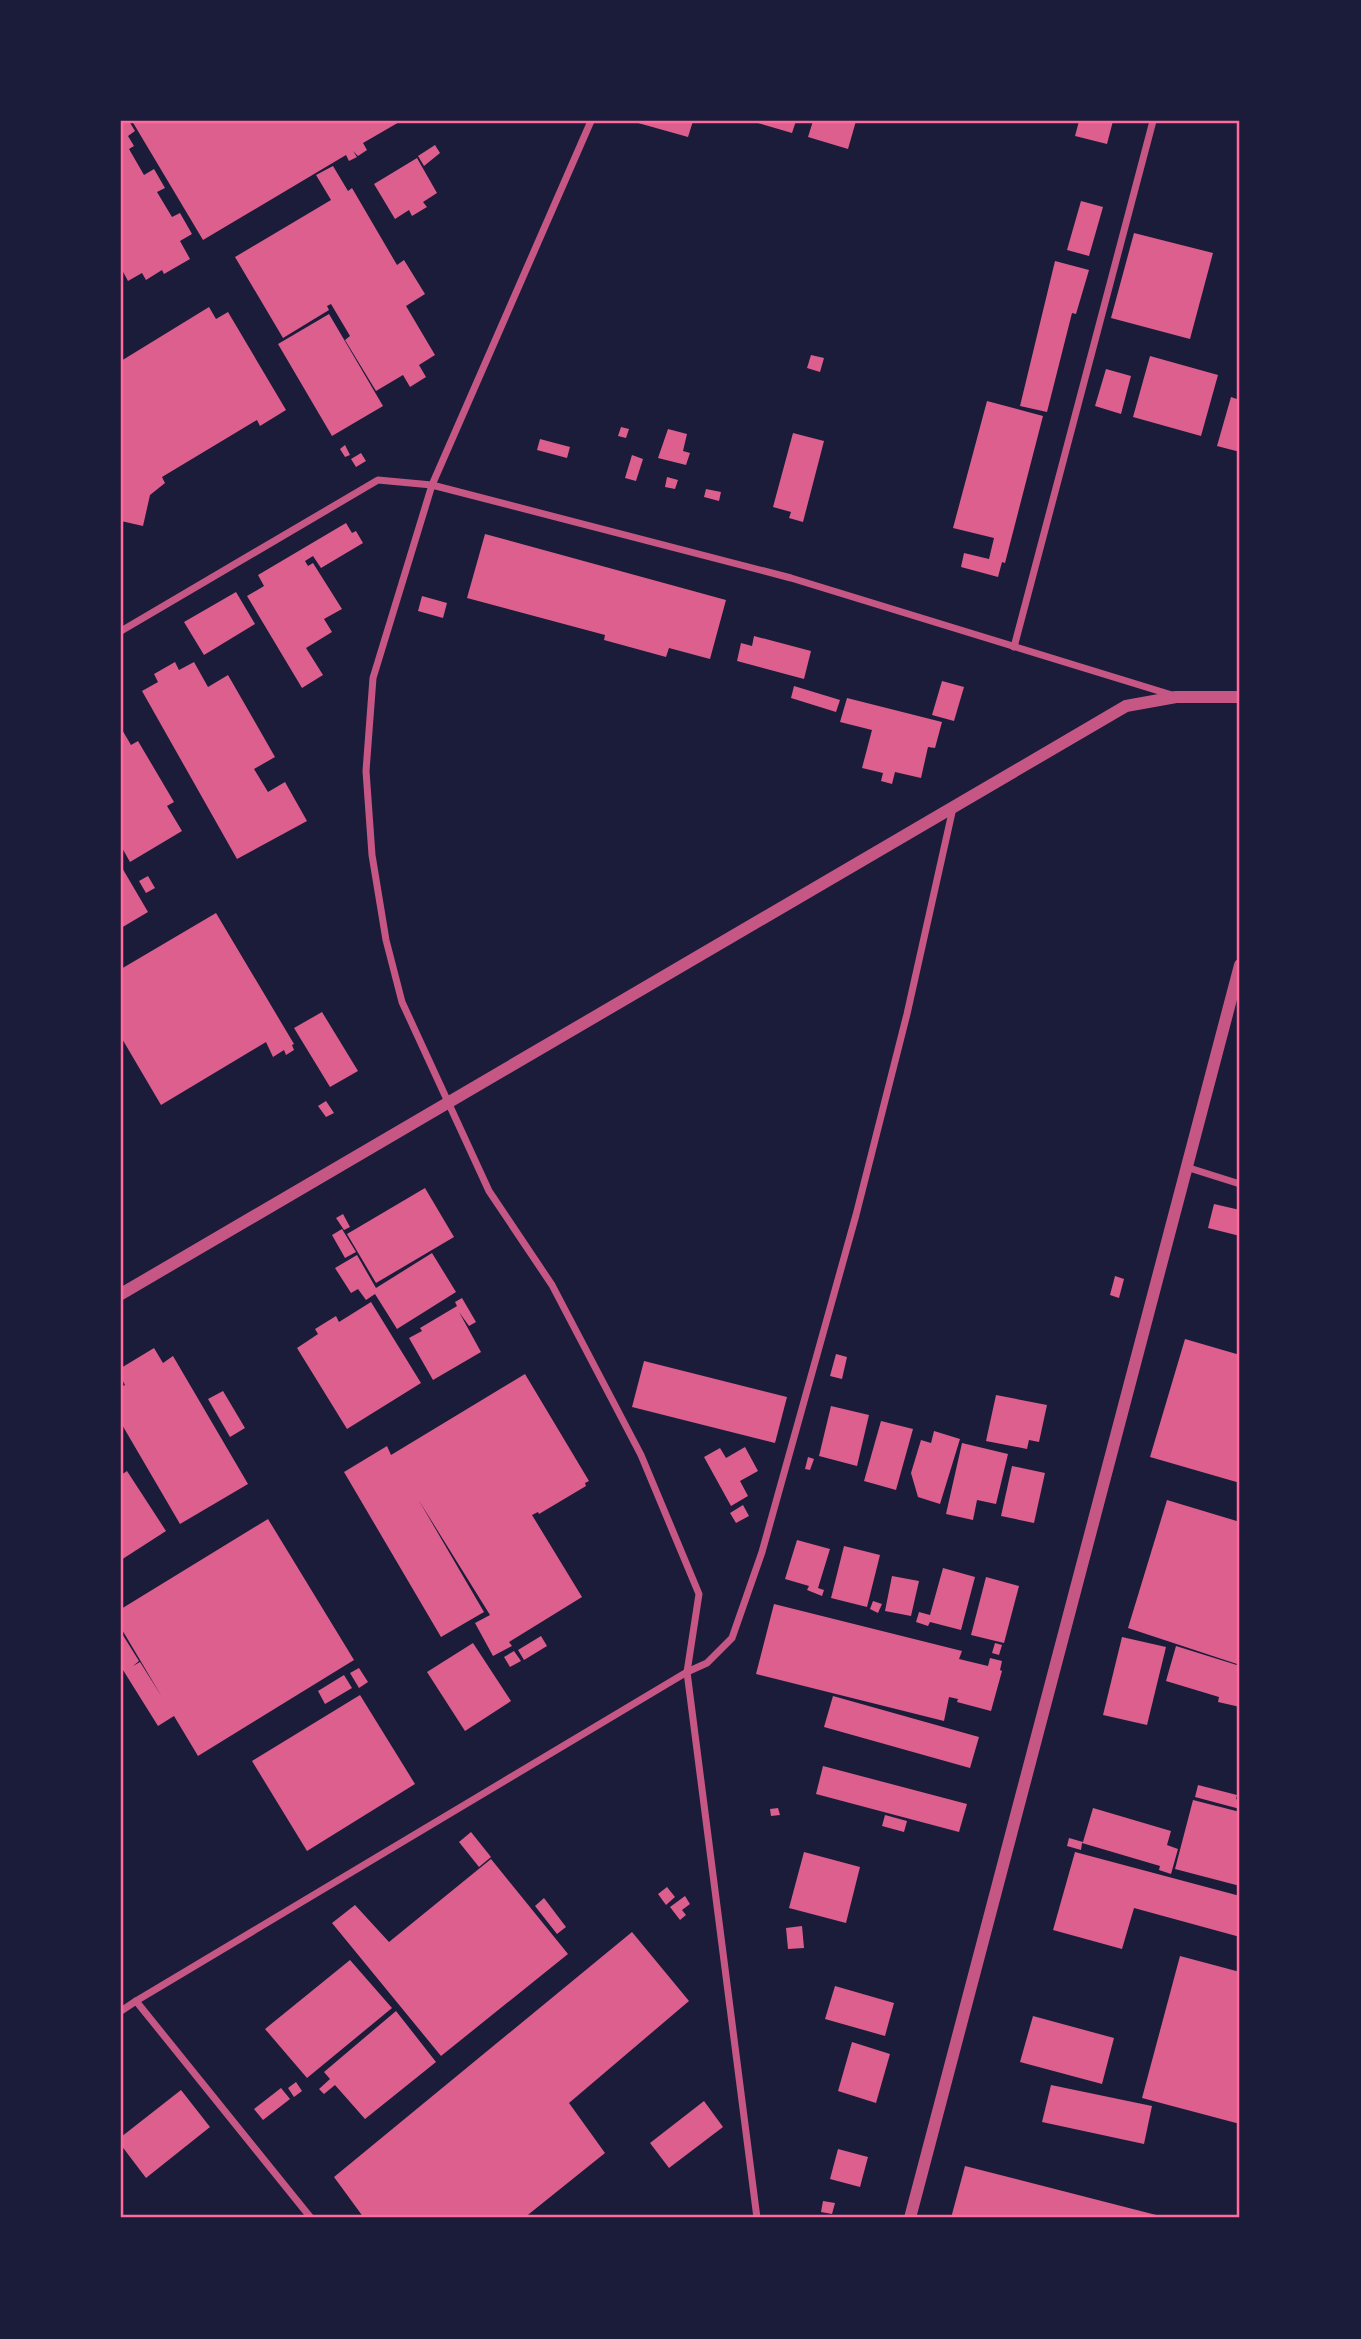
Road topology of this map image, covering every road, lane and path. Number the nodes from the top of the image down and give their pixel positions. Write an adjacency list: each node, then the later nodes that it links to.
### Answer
1 (591, 121): 3 (street)
2 (1153, 121): 5 (street)
3 (432, 485): 4 (street); 5 (street); 10 (street)
4 (121, 631)
5 (1014, 647): 6 (street)
6 (1177, 696): 7 (street); 8 (street)
7 (1240, 697)
8 (953, 806): 10 (street); 14 (street)
9 (1240, 965): 11 (street)
10 (447, 1102): 13 (street); 14 (street)
11 (1186, 1167): 12 (street); 19 (street)
12 (1240, 1184)
13 (121, 1294)
14 (687, 1672): 15 (street); 18 (street)
15 (136, 2001): 16 (street); 17 (street)
16 (121, 2011)
17 (311, 2218)
18 (757, 2218)
19 (910, 2218)

